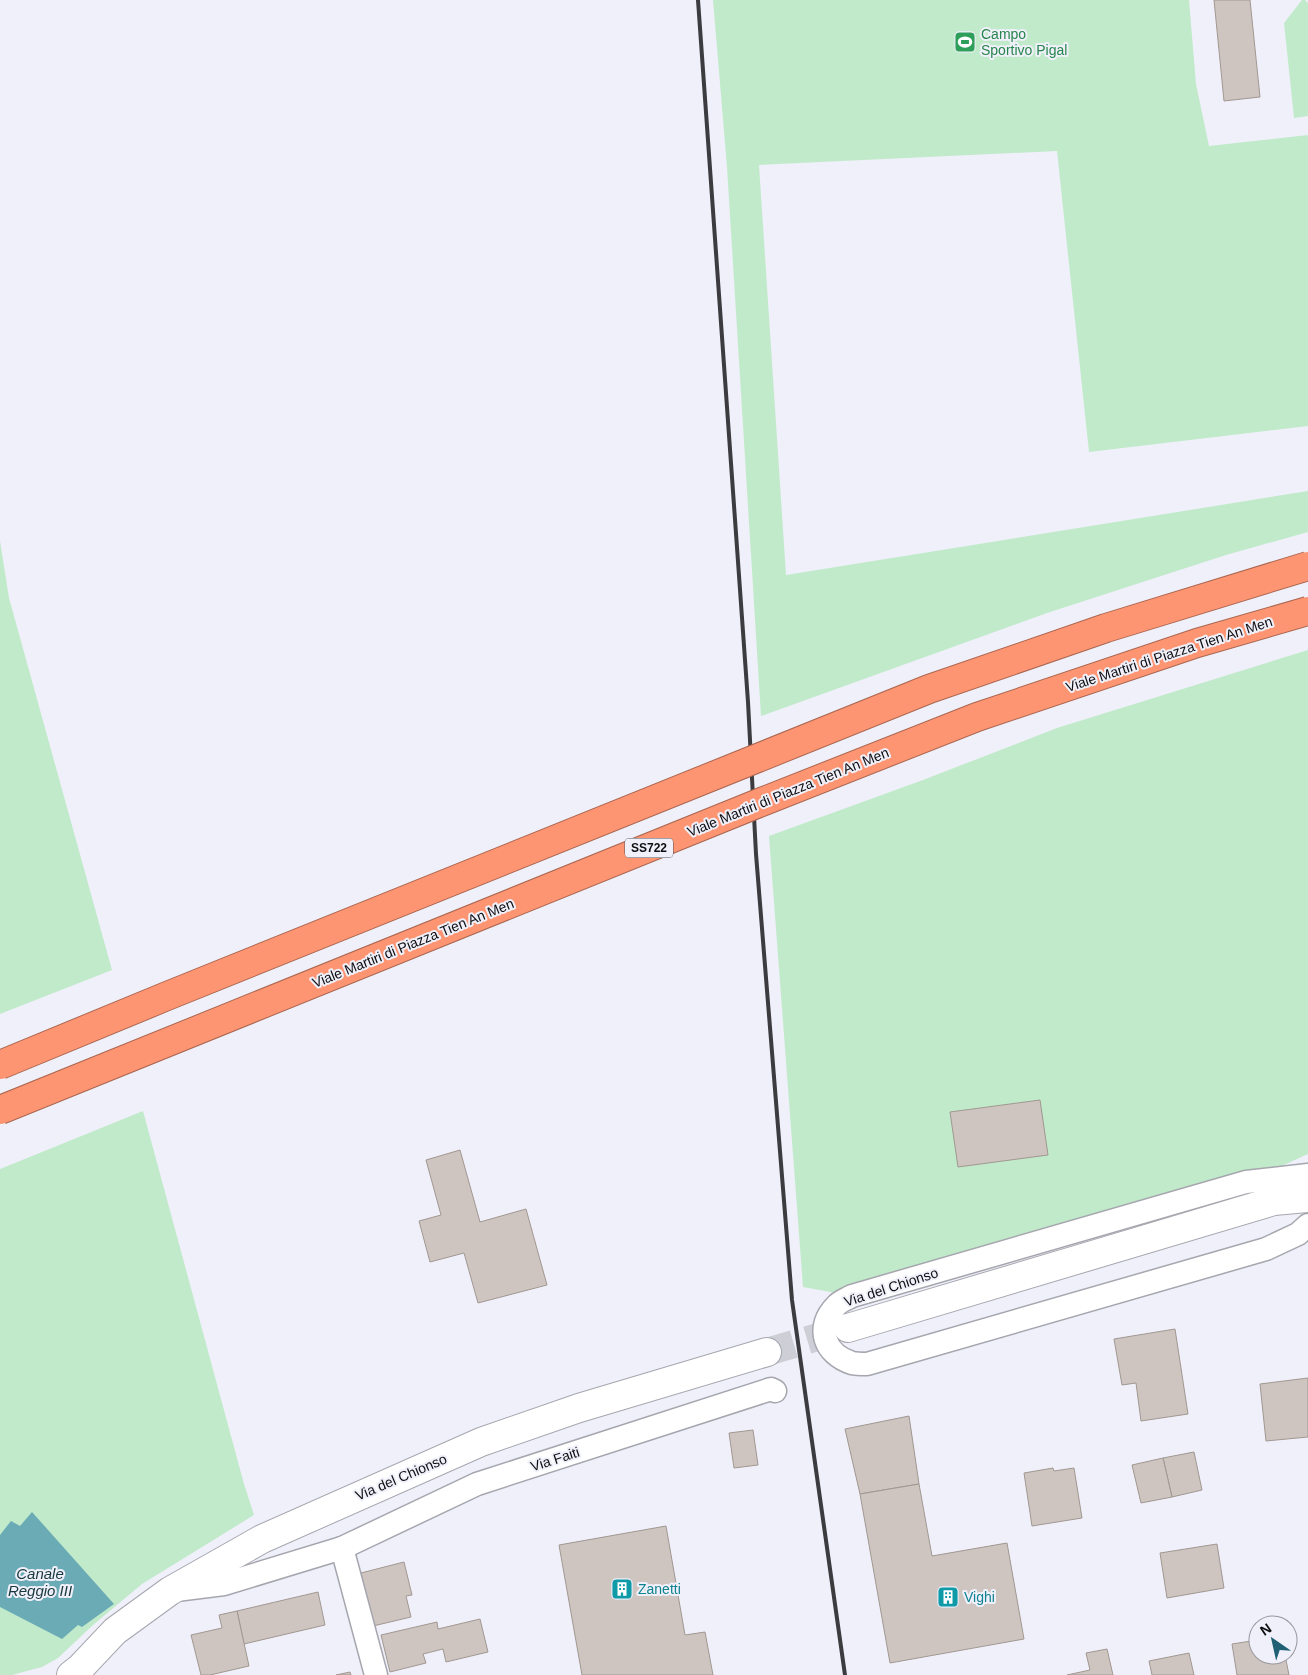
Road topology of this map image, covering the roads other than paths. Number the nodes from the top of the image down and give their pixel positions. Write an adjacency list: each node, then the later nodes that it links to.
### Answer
1 (1308, 566): 3 (highway, bridge)
2 (1308, 611): 4 (highway, Viale Martiri di Piazza Tien An Men / SS722, bridge)
3 (0, 1065)
4 (0, 1110)
5 (1308, 1175): 9 (street, Via del Chionso)
6 (1308, 1182): 8 (main road, Via del Chionso)
7 (1308, 1198): 8 (main road, Via del Chionso)
8 (1274, 1201): 10 (main road, Via del Chionso)
9 (1308, 1225)
10 (848, 1328)
11 (767, 1352): 14 (main road, Via del Chionso)
12 (775, 1391): 13 (street, Via Faiti)
13 (342, 1548): 14 (street, Via Faiti); 16 (street)
14 (170, 1591): 15 (main road, Via del Chionso)
15 (71, 1675)
16 (376, 1675)

